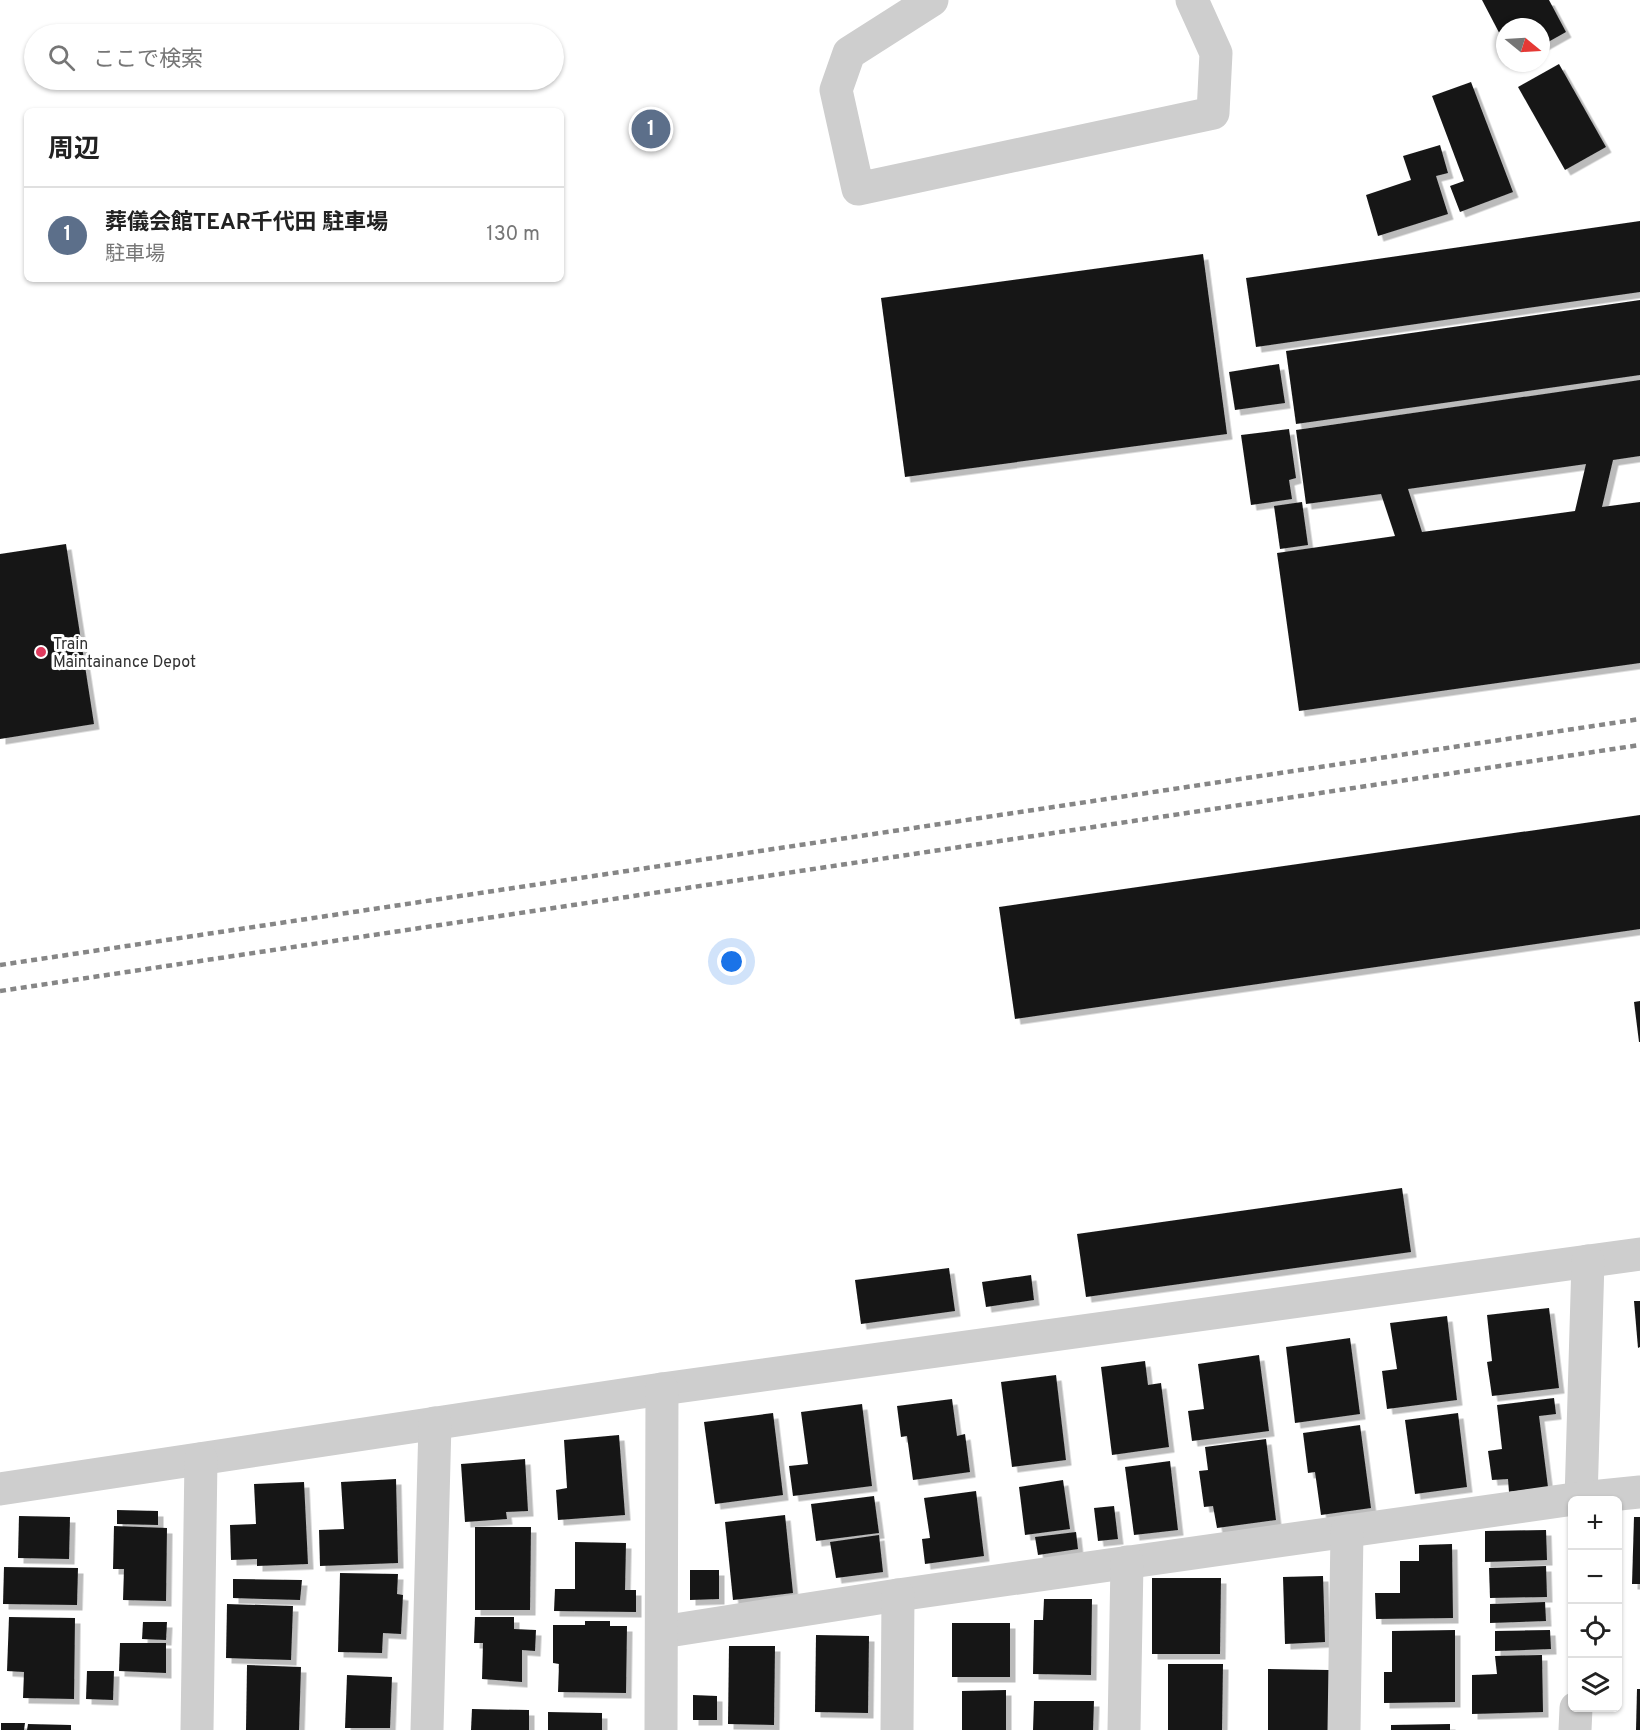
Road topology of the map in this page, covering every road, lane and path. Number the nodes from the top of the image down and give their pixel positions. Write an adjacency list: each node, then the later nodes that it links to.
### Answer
1 (932, 0): 2 (street)
2 (1192, 0)
3 (1640, 1254): 4 (street)
4 (1587, 1261): 5 (street); 10 (street)
5 (662, 1389): 6 (street); 16 (street)
6 (435, 1423): 7 (street); 19 (street)
7 (201, 1459): 8 (street); 18 (street)
8 (0, 1489)
9 (1640, 1492): 11 (street)
10 (1581, 1496)
11 (1606, 1496)
12 (1568, 1501): 13 (street)
13 (1347, 1531): 14 (street); 23 (street)
14 (1127, 1562): 15 (street); 22 (street)
15 (898, 1594): 16 (street); 21 (street)
16 (662, 1632): 20 (street)
17 (1576, 1712): 24 (street)
18 (197, 1730)
19 (427, 1730)
20 (661, 1730)
21 (897, 1730)
22 (1124, 1730)
23 (1344, 1730)
24 (1575, 1730)

